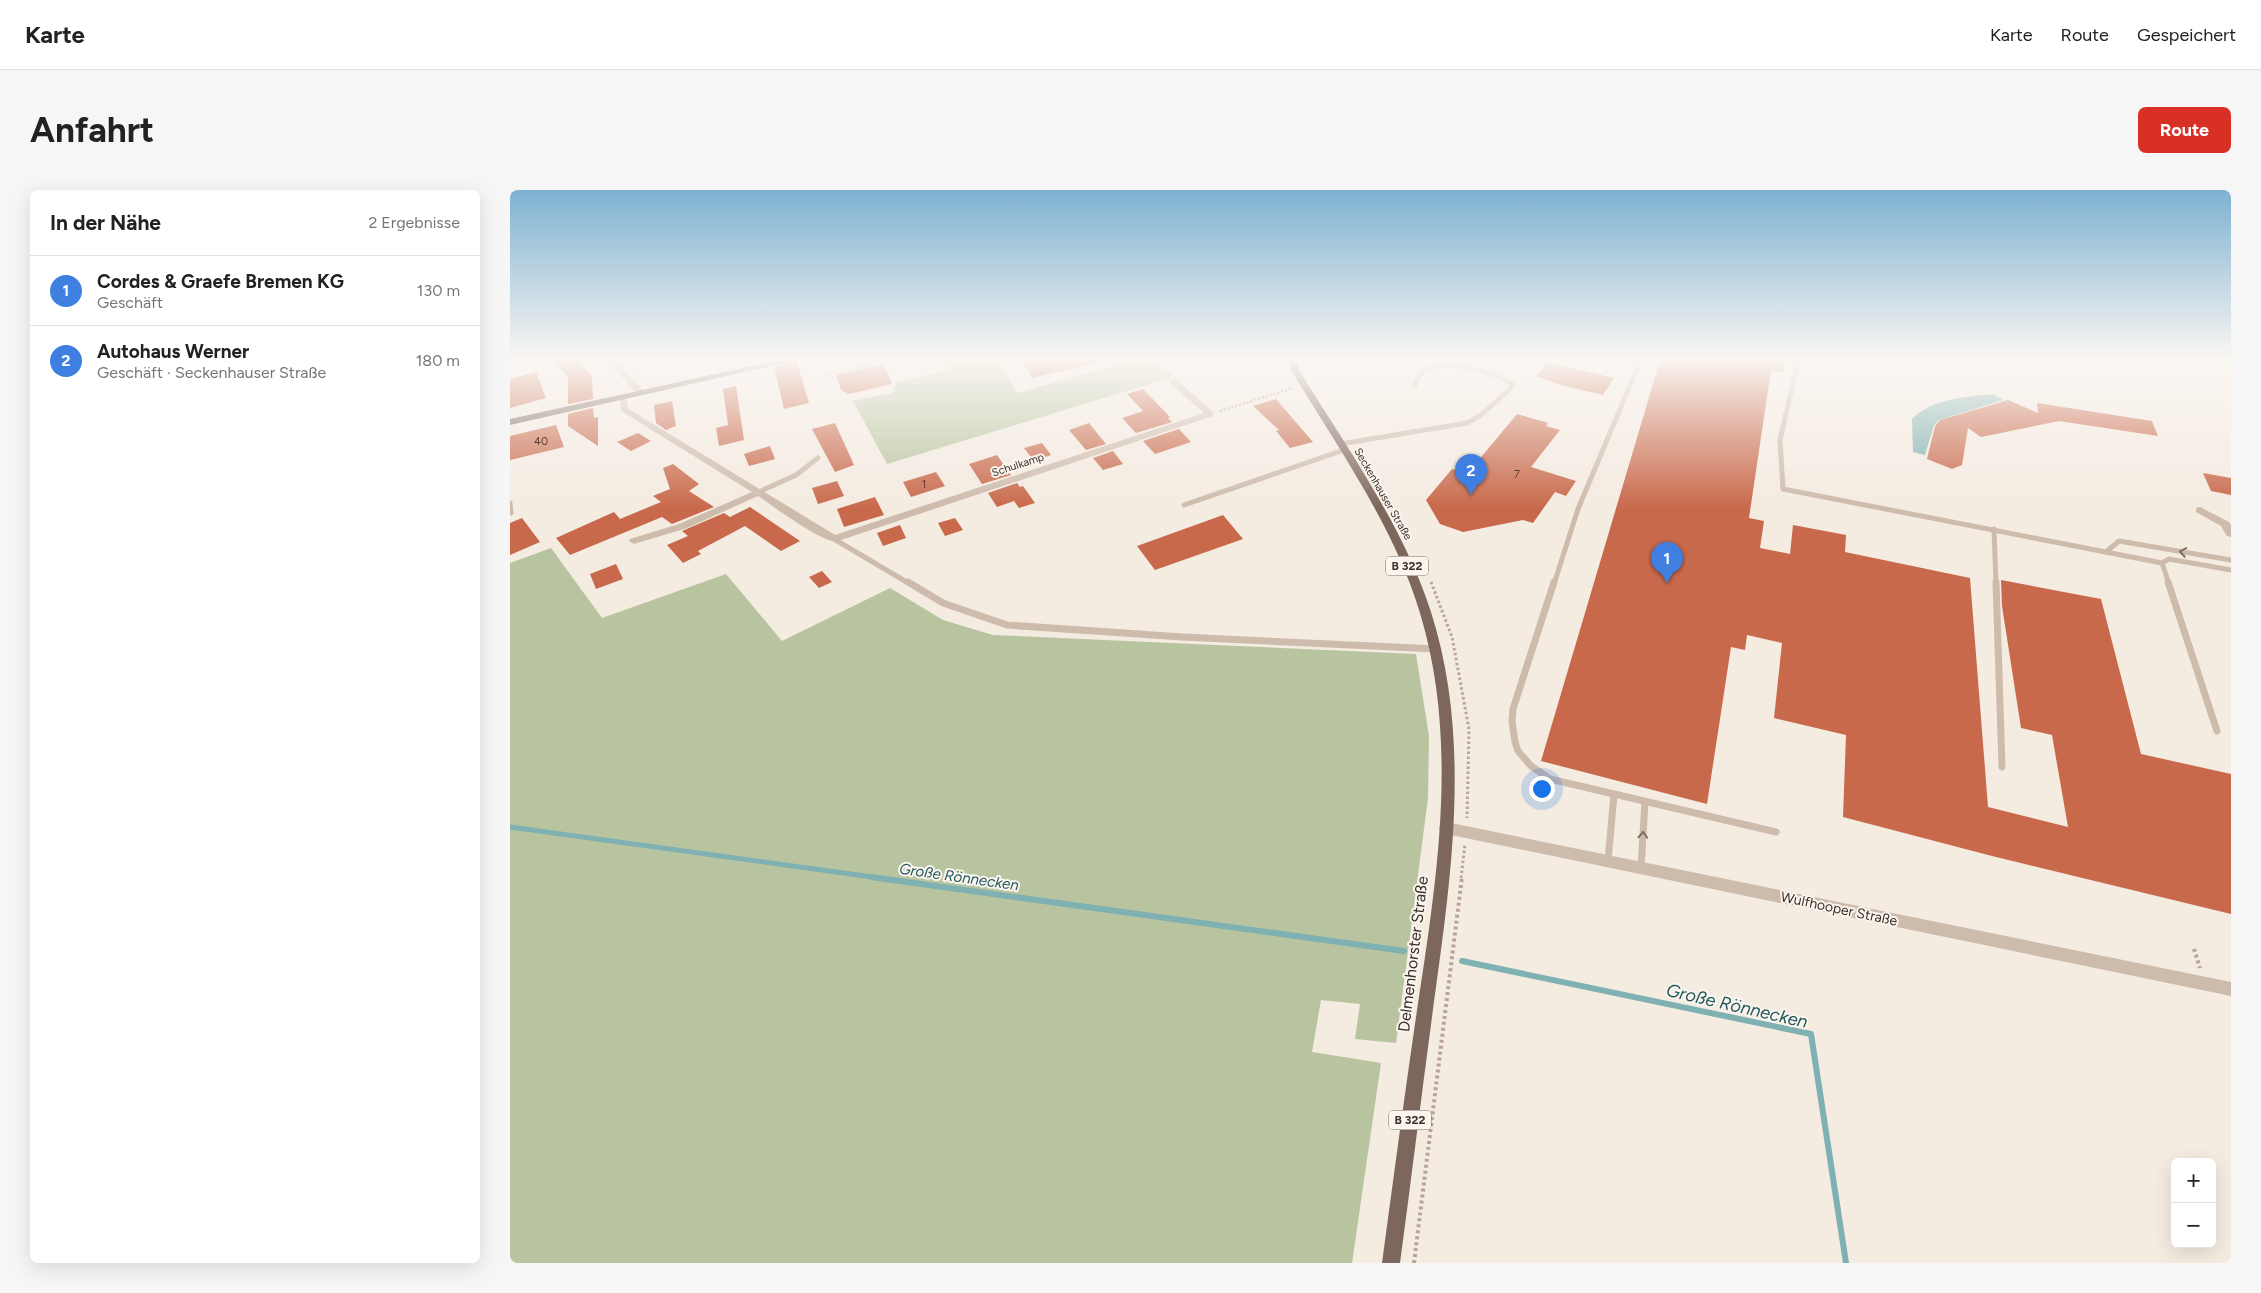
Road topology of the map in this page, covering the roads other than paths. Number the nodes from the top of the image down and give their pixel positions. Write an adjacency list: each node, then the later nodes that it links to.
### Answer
1 (578, 407): 8 (main road)
2 (624, 407): 11 (street)
3 (1202, 407): 18 (street, Schulkamp)
4 (1318, 407): 9 (main road, Seckenhauser Straße / B 322)
5 (1490, 407): 9 (lane)
6 (1621, 407): 27 (lane)
7 (1788, 407): 16 (lane)
8 (510, 422)
9 (1342, 447): 13 (lane); 24 (main road, Seckenhauser Straße / B 322)
10 (818, 458): 11 (lane)
11 (760, 492): 18 (street); 19 (street)
12 (510, 502): 15 (lane)
13 (1184, 505)
14 (2200, 510): 17 (street)
15 (511, 513)
16 (1994, 530): 20 (lane); 26 (lane)
17 (2231, 534)
18 (834, 539): 24 (lane)
19 (634, 541)
20 (2106, 552): 21 (lane, one-way to 20); 22 (lane)
21 (2231, 560)
22 (2162, 563): 23 (lane); 25 (lane)
23 (2231, 570)
24 (1436, 649): 29 (main road, Delmenhorster Straße / B 322)
25 (2217, 731)
26 (2002, 767)
27 (1614, 795): 28 (lane); 31 (lane)
28 (1645, 802): 30 (lane); 32 (lane, one-way to 28)
29 (1446, 828): 31 (street, Wulfhooper Straße); 34 (main road, Delmenhorster Straße / B 322)
30 (1776, 832)
31 (1608, 861): 32 (street, Wulfhooper Straße)
32 (1641, 868): 33 (street, Wulfhooper Straße)
33 (2231, 990)
34 (1391, 1263)

